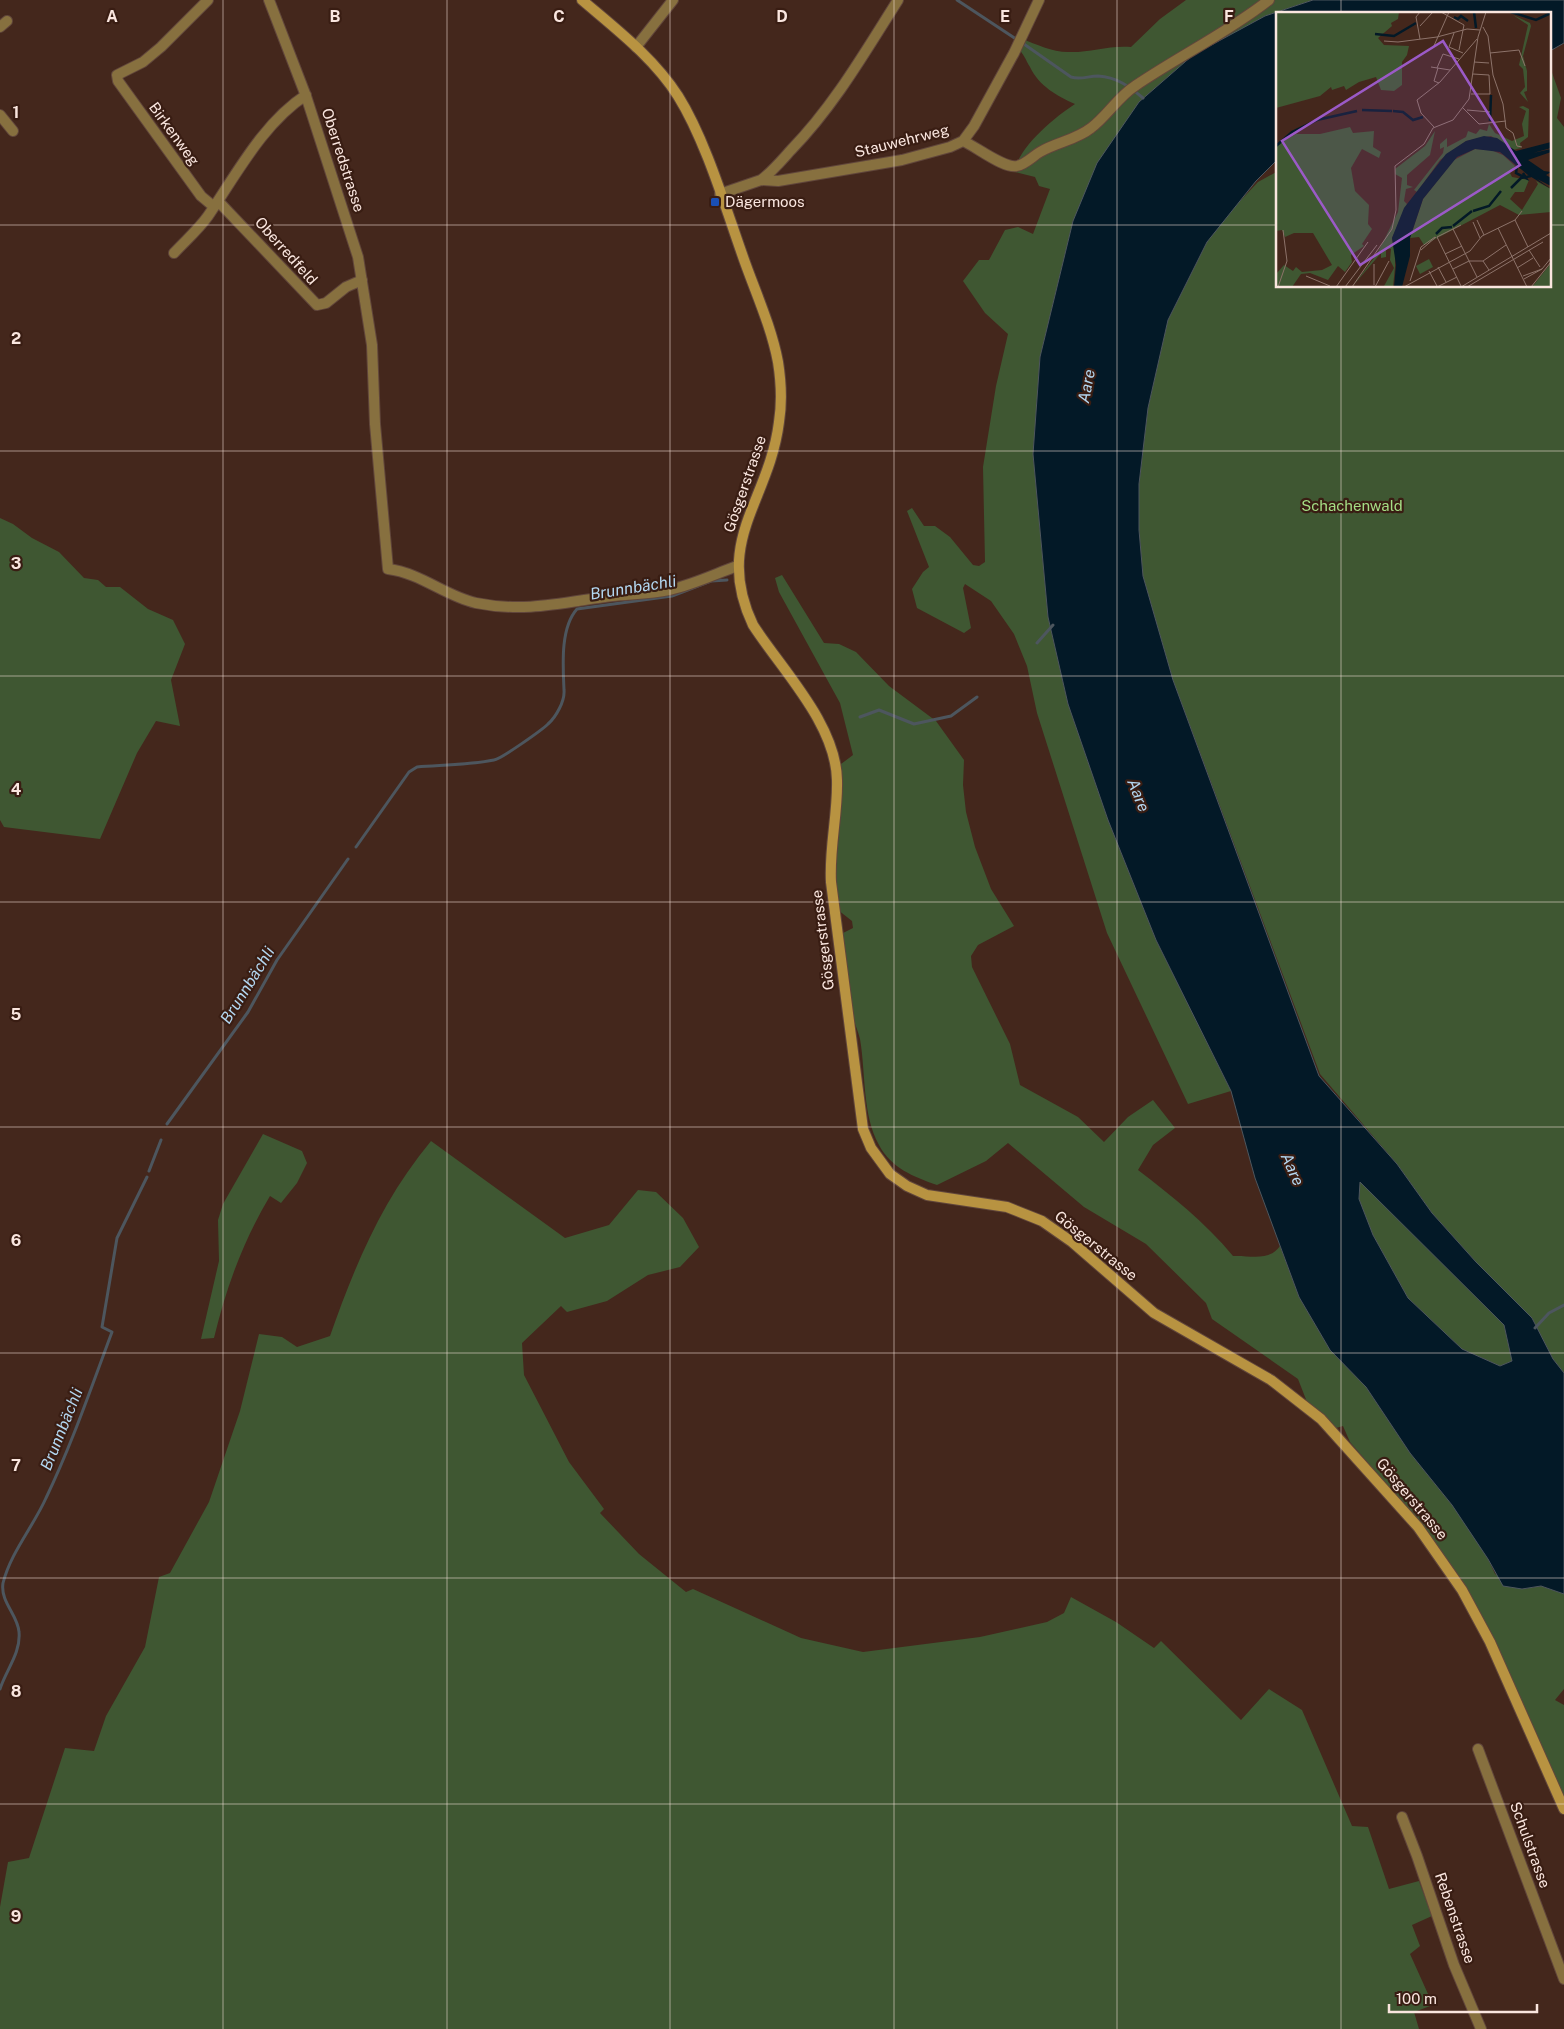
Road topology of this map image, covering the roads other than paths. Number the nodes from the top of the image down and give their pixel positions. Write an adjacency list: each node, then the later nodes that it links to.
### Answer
1 (208, 0): 15 (street, Birkenweg)
2 (268, 0): 9 (street, Oberredstrasse)
3 (582, 0): 8 (main road, Gösgerstrasse)
4 (673, 0): 8 (street)
5 (898, 0): 13 (street)
6 (1039, 0): 12 (street, Stauwehrweg)
7 (1269, 0): 12 (street)
8 (636, 47): 14 (main road, Gösgerstrasse)
9 (306, 95): 15 (street); 17 (street, Oberredstrasse)
10 (0, 115): 11 (street)
11 (13, 131)
12 (964, 141): 13 (street, Stauwehrweg)
13 (761, 180): 14 (street, Stauwehrweg)
14 (720, 194): 18 (main road, Gösgerstrasse)
15 (215, 203): 16 (street); 17 (street, Oberredfeld)
16 (174, 253)
17 (362, 280): 18 (street, Oberredstrasse)
18 (737, 566): 20 (main road, Gösgerstrasse)
19 (1478, 1750): 22 (street, Schulstrasse)
20 (1564, 1809)
21 (1402, 1817): 23 (street, Rebenstrasse)
22 (1564, 1979)
23 (1481, 2029)

